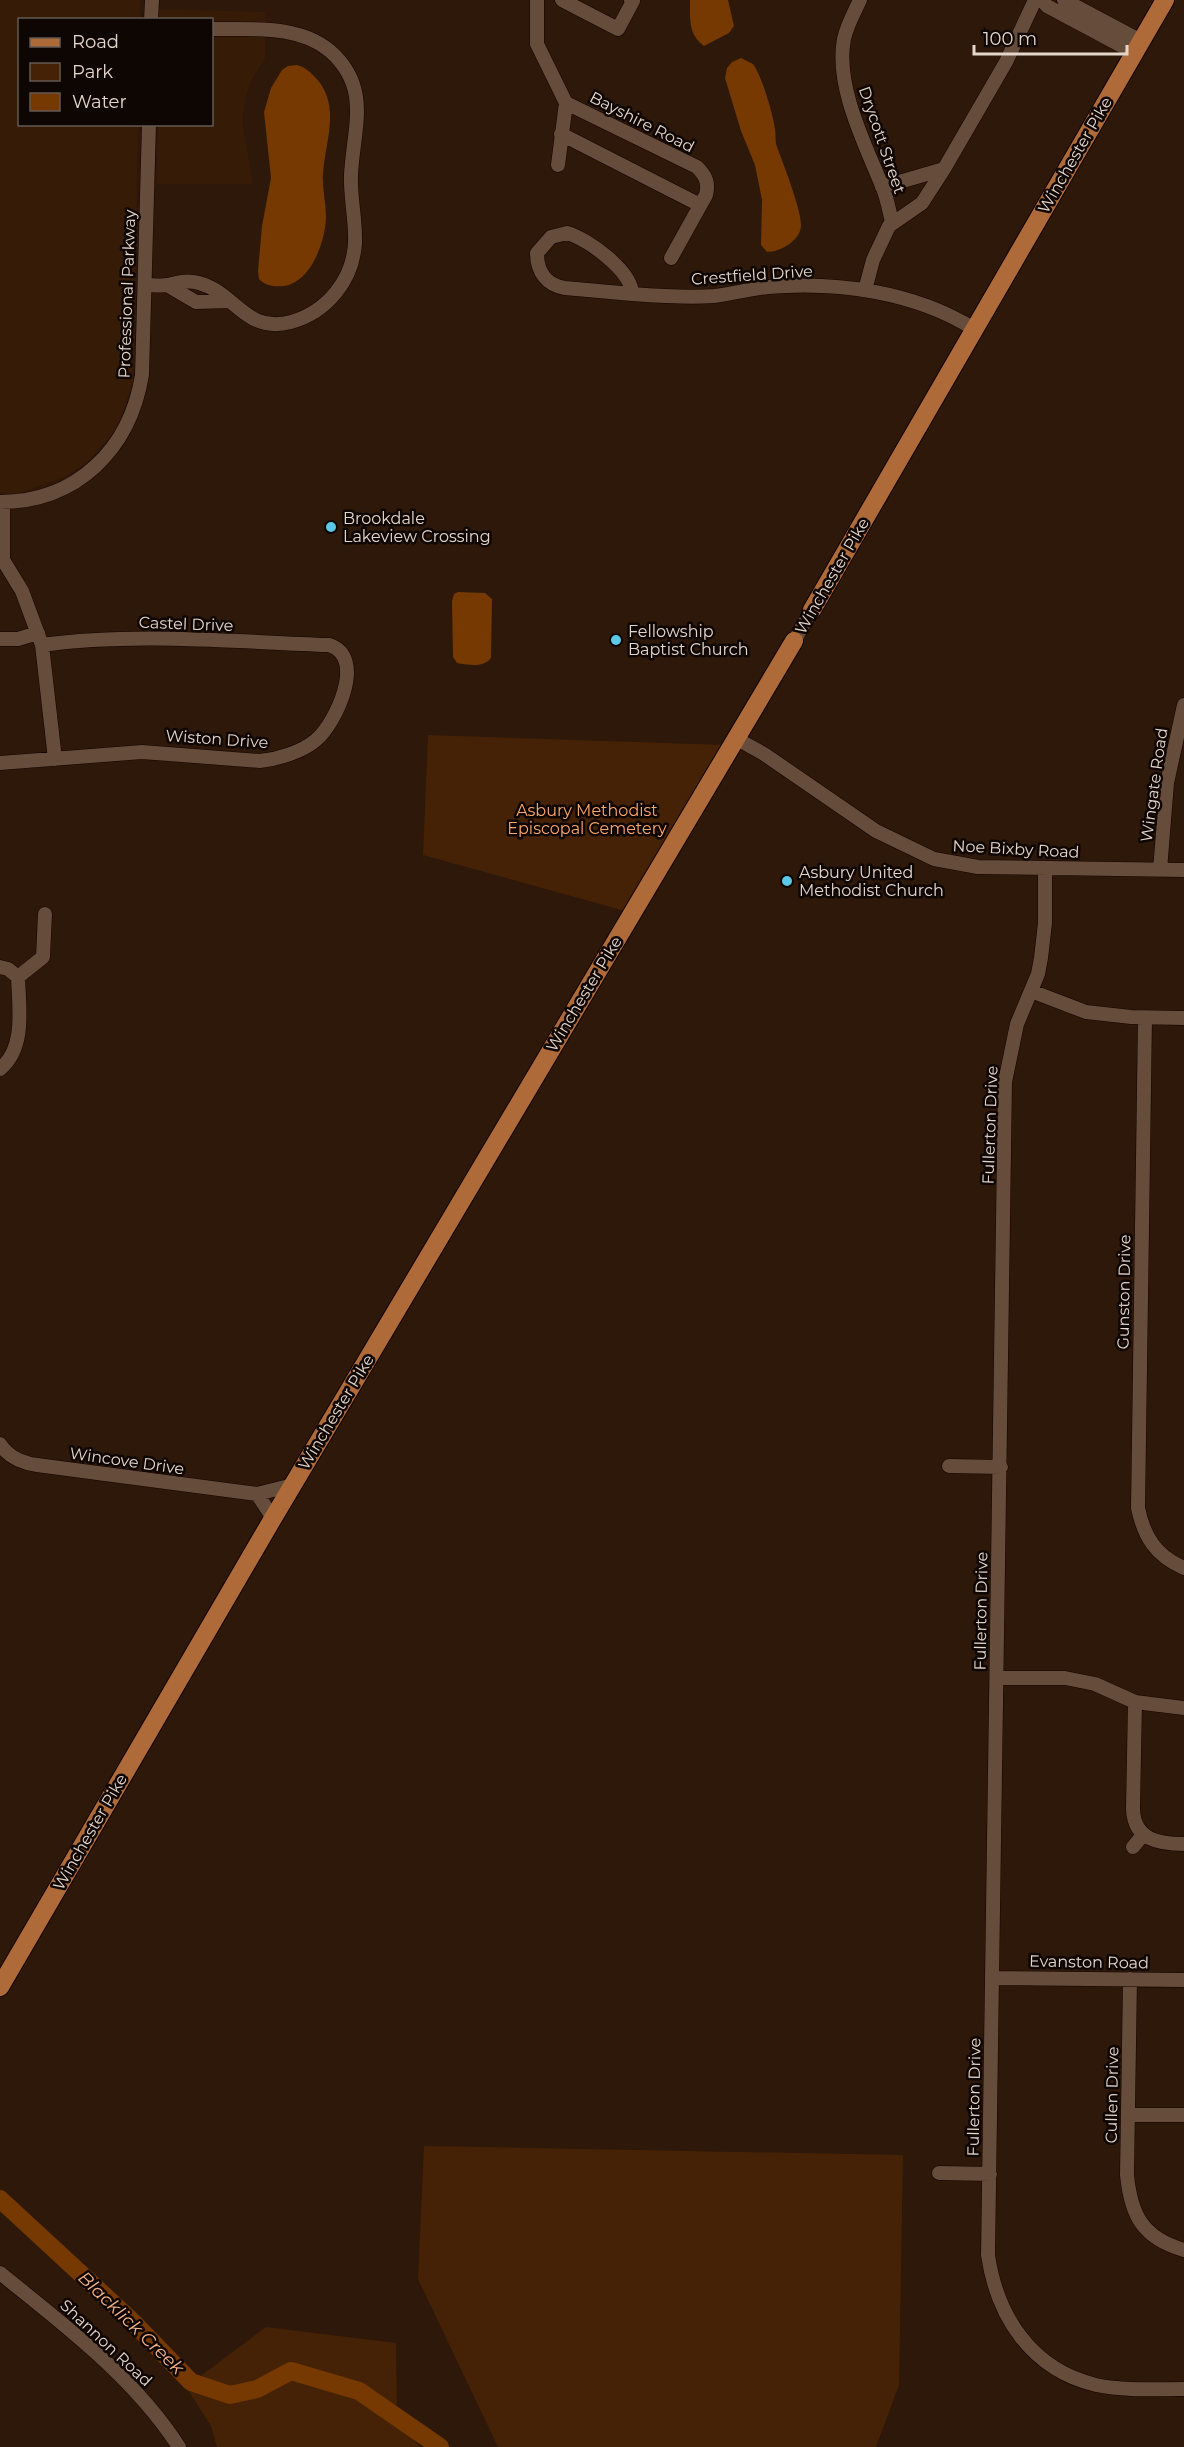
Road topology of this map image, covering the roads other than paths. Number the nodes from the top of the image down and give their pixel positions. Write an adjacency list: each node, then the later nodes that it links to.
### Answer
1 (152, 0): 10 (street)
2 (537, 0): 13 (street, Bayshire Road)
3 (562, 0): 4 (street)
4 (632, 0)
5 (860, 0): 18 (street, Drycott Street)
6 (1035, 0): 17 (street)
7 (1042, 0): 12 (street)
8 (1064, 0): 12 (street)
9 (1165, 0): 12 (main road, Winchester Pike)
10 (151, 18)
11 (213, 28): 26 (street)
12 (1138, 47): 27 (main road, Winchester Pike)
13 (566, 103): 15 (street, Bayshire Road); 19 (street, Bayshire Road)
14 (149, 126): 22 (street, Professional Parkway)
15 (561, 134): 16 (street, Bayshire Road); 19 (street)
16 (558, 165)
17 (944, 169): 18 (street); 20 (street)
18 (882, 187): 20 (street, Drycott Street)
19 (700, 205): 21 (street, Bayshire Road)
20 (892, 222): 24 (street)
21 (671, 258)
22 (145, 285): 23 (street); 28 (street, Professional Parkway)
23 (167, 285): 26 (street); 26 (street)
24 (865, 290): 25 (street, Crestfield Drive); 27 (street, Crestfield Drive)
25 (632, 294): 25 (street, Crestfield Drive)
26 (229, 302)
27 (974, 329): 29 (main road, Winchester Pike)
28 (2, 502): 31 (street)
29 (812, 610): 32 (street, Winchester Pike)
30 (0, 639): 31 (street, Castel Drive)
31 (40, 639): 33 (street, Castel Drive); 36 (street)
32 (794, 641): 35 (main road, Winchester Pike)
33 (329, 645): 36 (street, Wiston Drive)
34 (1184, 705): 39 (street, Wingate Road)
35 (737, 739): 38 (street, Noe Bixby Road); 51 (main road, Winchester Pike)
36 (55, 759): 37 (street, Wiston Drive)
37 (0, 763)
38 (1045, 870): 39 (street, Noe Bixby Road); 44 (street, Fullerton Drive)
39 (1160, 870): 40 (street, Noe Bixby Road)
40 (1184, 870)
41 (45, 914): 43 (street)
42 (0, 967): 43 (street)
43 (18, 977): 47 (street)
44 (1031, 991): 45 (street); 50 (street, Fullerton Drive)
45 (1145, 1018): 46 (street); 54 (street, Gunston Drive)
46 (1184, 1018)
47 (0, 1069)
48 (0, 1444): 52 (street, Wincove Drive)
49 (949, 1466): 50 (street)
50 (1000, 1467): 55 (street, Fullerton Drive)
51 (293, 1485): 52 (street, Wincove Drive); 53 (main road, Winchester Pike)
52 (257, 1494): 53 (street)
53 (273, 1518): 64 (main road, Winchester Pike)
54 (1184, 1568)
55 (997, 1678): 56 (street); 61 (street, Fullerton Drive)
56 (1135, 1702): 57 (street); 58 (street)
57 (1184, 1708)
58 (1143, 1835): 59 (street); 60 (street)
59 (1184, 1844)
60 (1133, 1846)
61 (993, 1978): 62 (street, Evanston Road); 68 (street, Fullerton Drive)
62 (1130, 1979): 63 (street, Evanston Road); 65 (street, Cullen Drive)
63 (1184, 1980)
64 (0, 1987)
65 (1128, 2115): 66 (street); 69 (street, Cullen Drive)
66 (1184, 2115)
67 (939, 2173): 68 (street)
68 (990, 2174): 71 (street, Fullerton Drive)
69 (1184, 2250)
70 (0, 2273): 72 (street, Shannon Road)
71 (1184, 2389)
72 (179, 2447)

